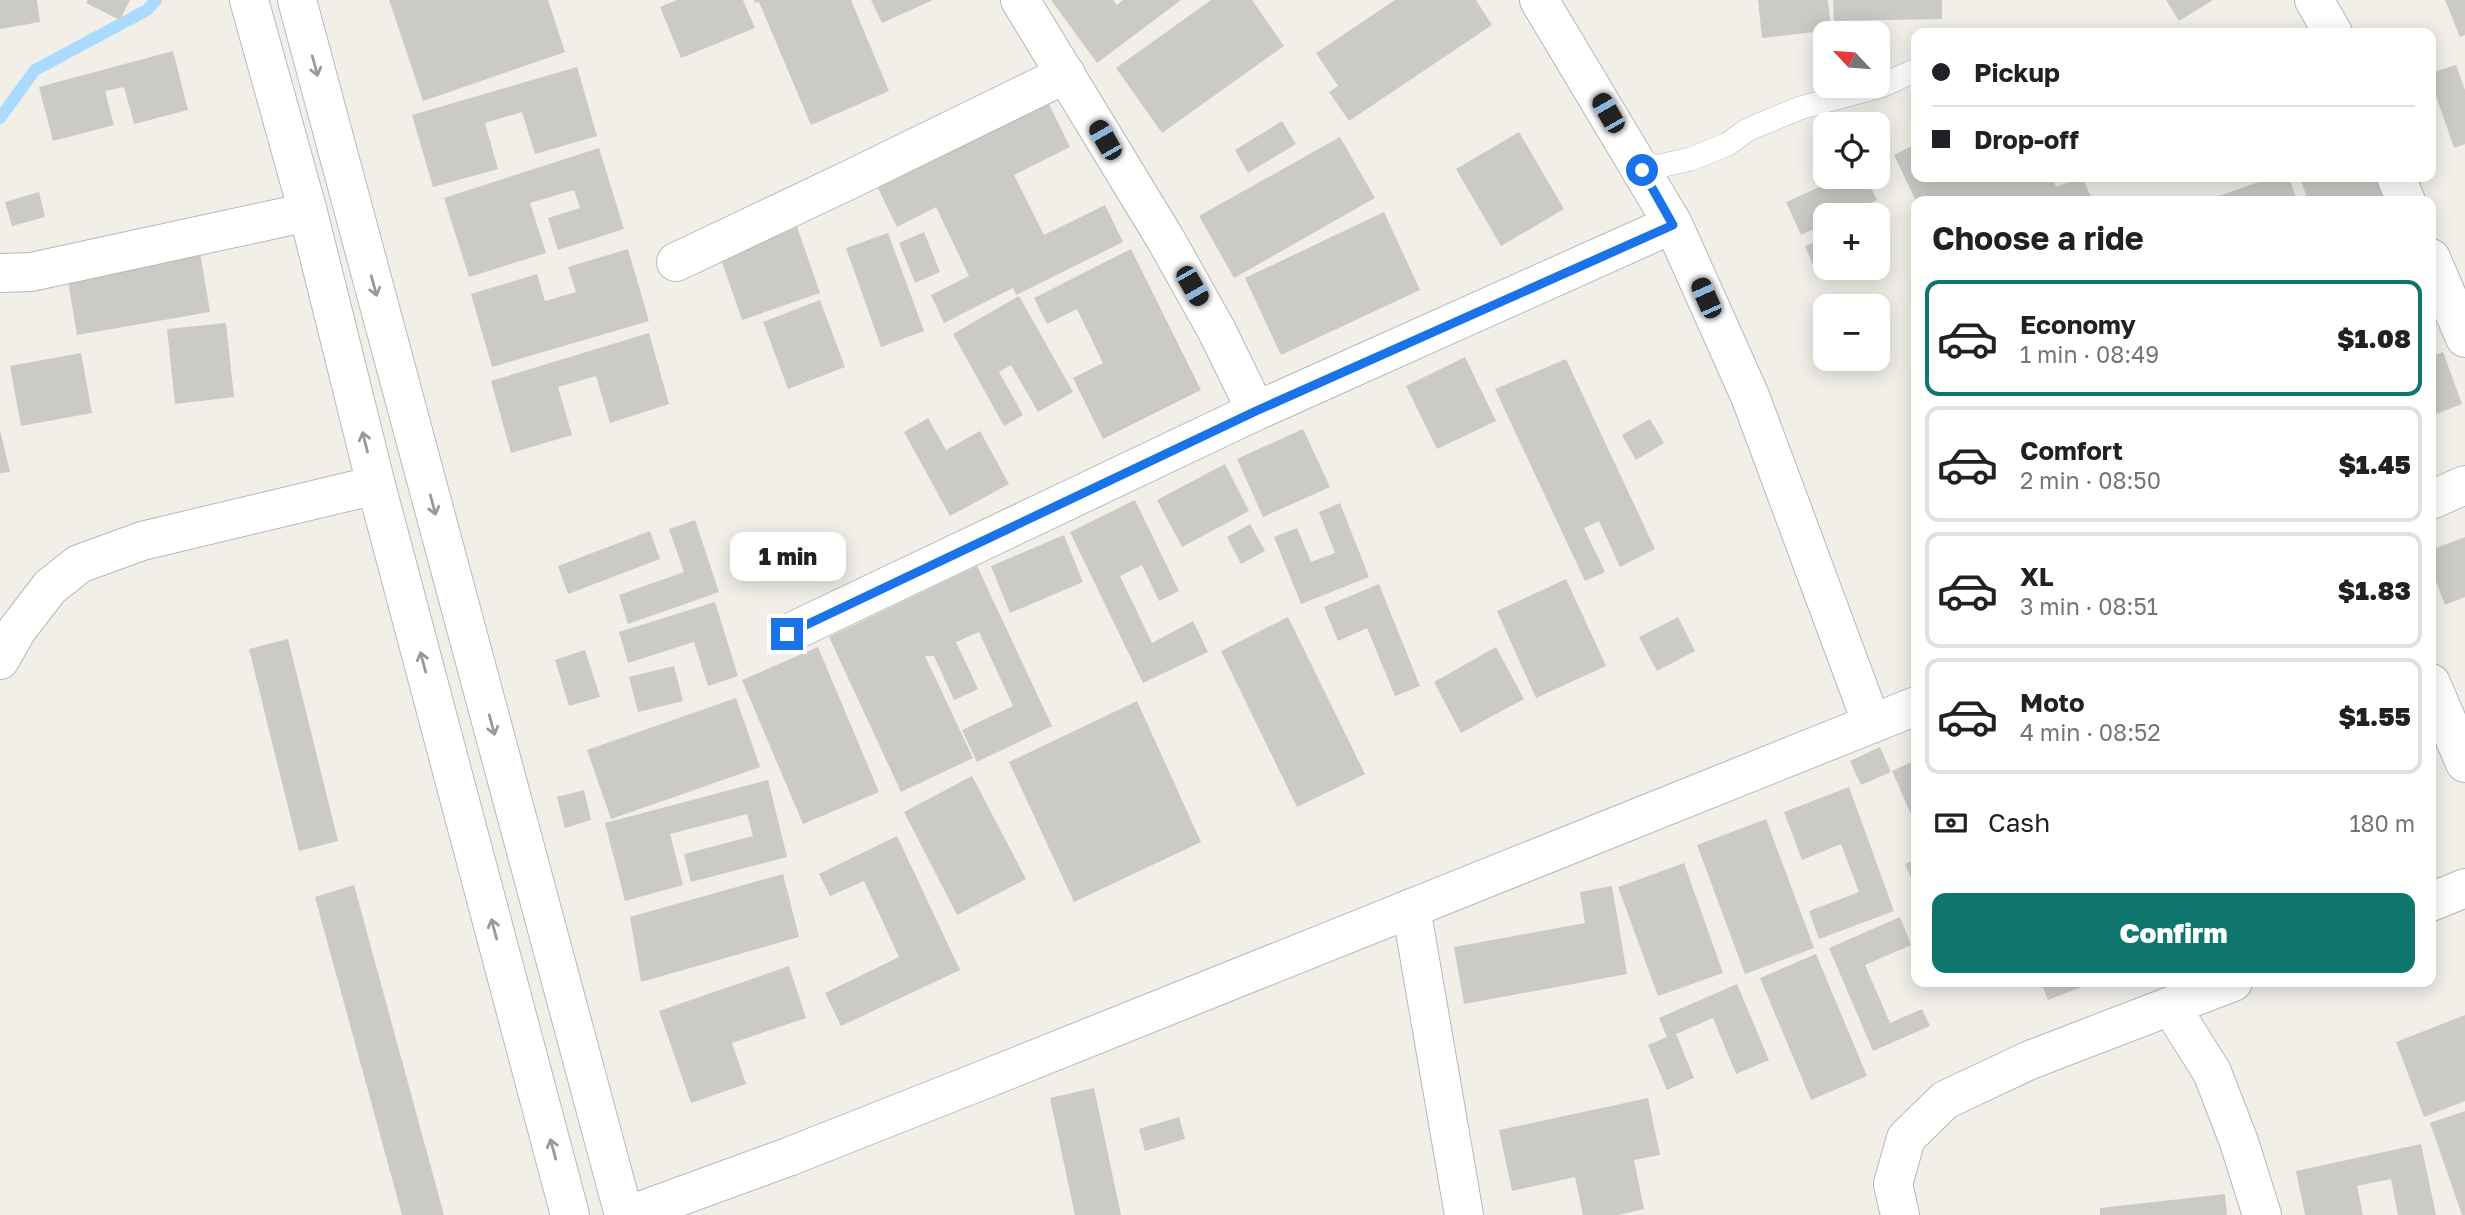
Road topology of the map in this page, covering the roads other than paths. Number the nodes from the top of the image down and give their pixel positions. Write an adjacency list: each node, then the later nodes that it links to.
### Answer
1 (249, 0): 10 (street)
2 (297, 0): 33 (street, one-way to 33)
3 (1020, 0): 8 (street)
4 (1539, 0): 9 (street)
5 (2314, 0): 6 (street)
6 (2330, 28)
7 (1911, 72): 9 (lane)
8 (1066, 74): 12 (street); 16 (street)
9 (1642, 170): 11 (street)
10 (307, 212): 14 (street); 17 (street, one-way to 10)
11 (1673, 225): 16 (street); 25 (street)
12 (676, 262)
13 (2436, 270): 15 (street)
14 (0, 273)
15 (2465, 338)
16 (1256, 411): 21 (street)
17 (376, 485): 20 (street); 32 (street, one-way to 17)
18 (2465, 485): 19 (street)
19 (2436, 498)
20 (14, 626): 22 (street)
21 (787, 634)
22 (0, 660)
23 (2436, 695): 26 (street)
24 (1911, 708): 25 (street)
25 (1872, 724): 29 (street)
26 (2465, 763)
27 (2465, 888): 28 (street)
28 (2436, 900)
29 (1411, 908): 33 (street); 34 (street)
30 (2220, 987): 31 (street)
31 (2171, 1006): 35 (street); 36 (street)
32 (570, 1215)
33 (626, 1215)
34 (1464, 1215)
35 (1900, 1215)
36 (2262, 1215)

